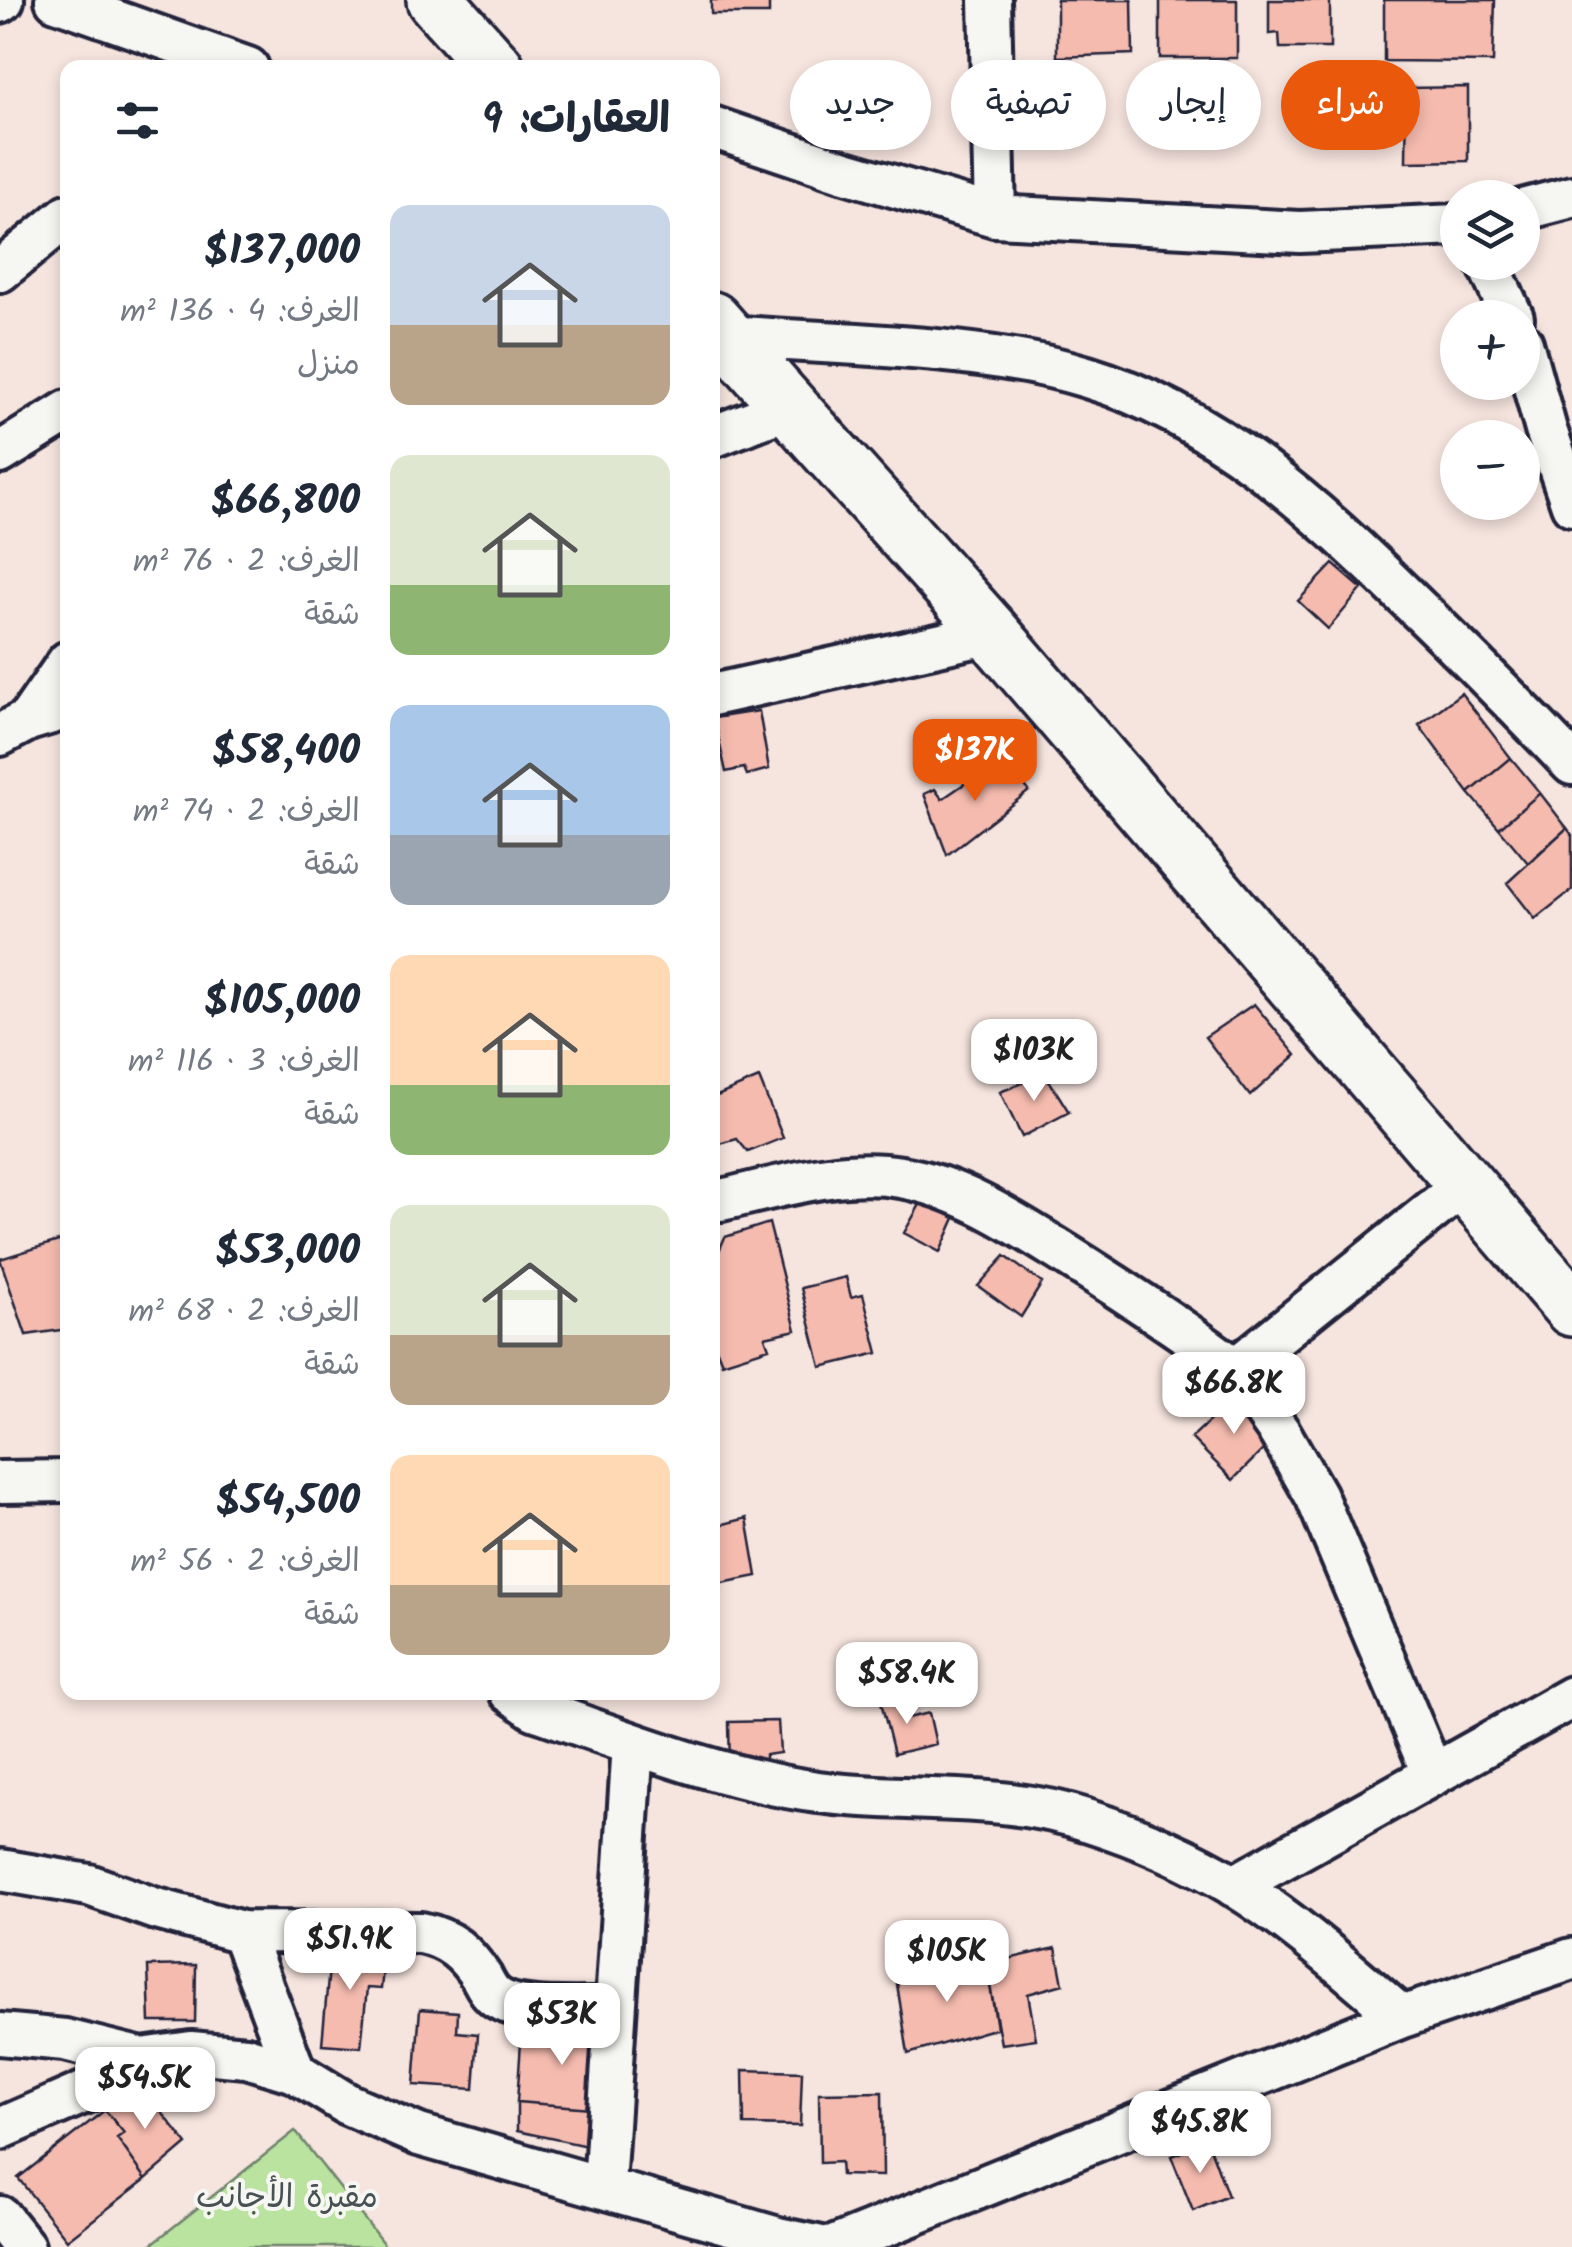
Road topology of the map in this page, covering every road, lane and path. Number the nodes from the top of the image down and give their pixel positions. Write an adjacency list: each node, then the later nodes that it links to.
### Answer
1 (56, 0): 4 (street)
2 (436, 0): 5 (street)
3 (990, 0): 9 (street)
4 (225, 60)
5 (489, 60)
6 (720, 130): 9 (street)
7 (1572, 197): 8 (street)
8 (1540, 205)
9 (995, 216): 11 (street)
10 (60, 221): 12 (street)
11 (1440, 227)
12 (0, 271)
13 (720, 328): 15 (street); 25 (street)
14 (1538, 400): 19 (street)
15 (788, 408): 17 (street); 20 (street)
16 (60, 417): 18 (street)
17 (720, 434)
18 (0, 453)
19 (1572, 505)
20 (992, 633): 22 (street); 26 (street)
21 (60, 672): 24 (street)
22 (720, 693)
23 (60, 711): 24 (street)
24 (14, 728)
25 (1572, 764)
26 (1465, 1184): 28 (street); 29 (street)
27 (721, 1200): 29 (street)
28 (1572, 1308)
29 (1235, 1370): 35 (street)
30 (60, 1481): 31 (street)
31 (0, 1482)
32 (1572, 1698): 35 (street)
33 (521, 1700): 34 (street)
34 (633, 1744): 37 (street); 40 (street)
35 (1432, 1774): 37 (street)
36 (0, 1870): 38 (street)
37 (1234, 1886): 41 (street)
38 (242, 1932): 40 (street); 44 (street)
39 (1572, 1959): 41 (street)
40 (614, 2009): 46 (street)
41 (1402, 2018): 51 (street)
42 (0, 2034): 43 (street)
43 (142, 2059): 44 (street); 45 (street)
44 (295, 2072): 46 (street)
45 (0, 2128)
46 (604, 2186): 48 (street)
47 (0, 2217): 49 (street)
48 (772, 2242): 50 (street)
49 (24, 2247)
50 (822, 2247)
51 (834, 2247)

